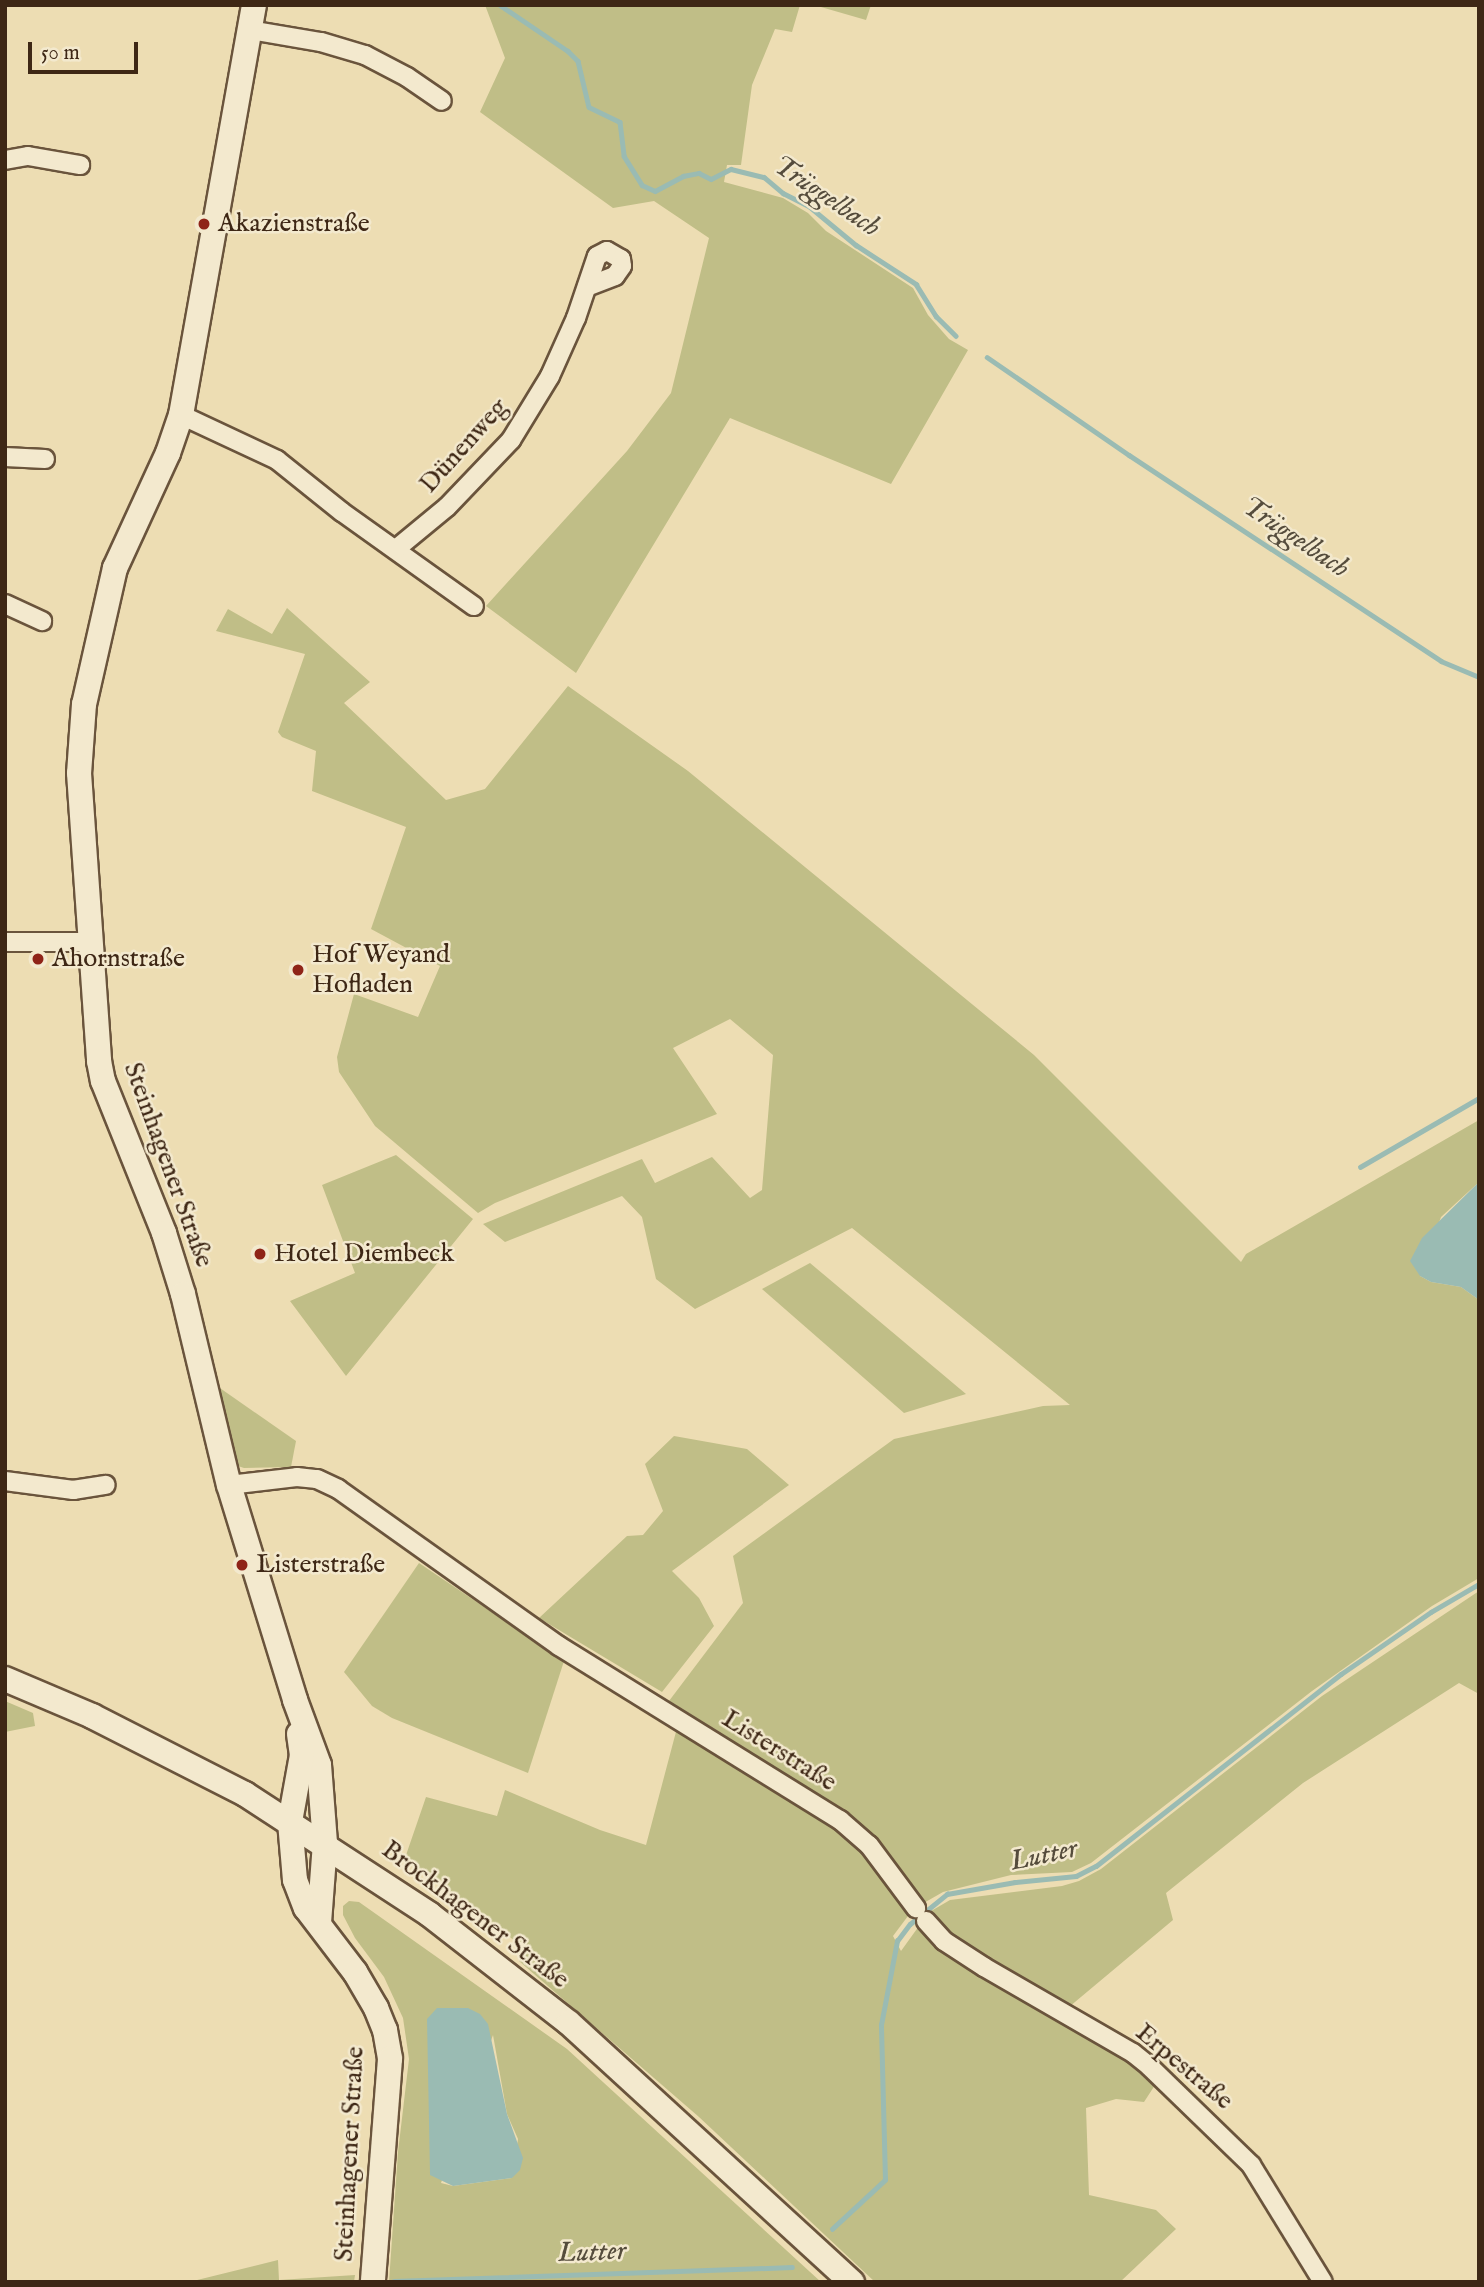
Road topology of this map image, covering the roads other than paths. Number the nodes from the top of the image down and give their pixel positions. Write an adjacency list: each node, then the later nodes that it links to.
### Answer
1 (254, 5): 2 (main road, Steinhagener Straße)
2 (250, 30): 3 (street); 7 (main road, Steinhagener Straße)
3 (442, 101)
4 (5, 160): 5 (street)
5 (80, 165)
6 (587, 287): 10 (street, Dünenweg)
7 (181, 415): 10 (street); 15 (main road, Steinhagener Straße)
8 (5, 457): 9 (street)
9 (46, 459)
10 (396, 549): 12 (street)
11 (5, 604): 13 (street)
12 (474, 606)
13 (43, 621)
14 (5, 942): 15 (street)
15 (88, 942): 18 (main road, Steinhagener Straße)
16 (5, 1480): 17 (street)
17 (106, 1485)
18 (229, 1485): 20 (main road, Steinhagener Straße); 23 (street, Listerstraße)
19 (5, 1678): 21 (main road, Brockhagener Straße)
20 (295, 1700): 21 (main road, Steinhagener Straße); 22 (main road, Steinhagener Straße)
21 (290, 1822): 22 (main road, Brockhagener Straße); 24 (main road, Steinhagener Straße)
22 (325, 1843): 24 (main road, Steinhagener Straße); 26 (main road, Brockhagener Straße)
23 (921, 1915): 27 (street, Erpestraße)
24 (319, 1922): 25 (main road, Steinhagener Straße)
25 (373, 2282)
26 (852, 2282)
27 (1323, 2282)

